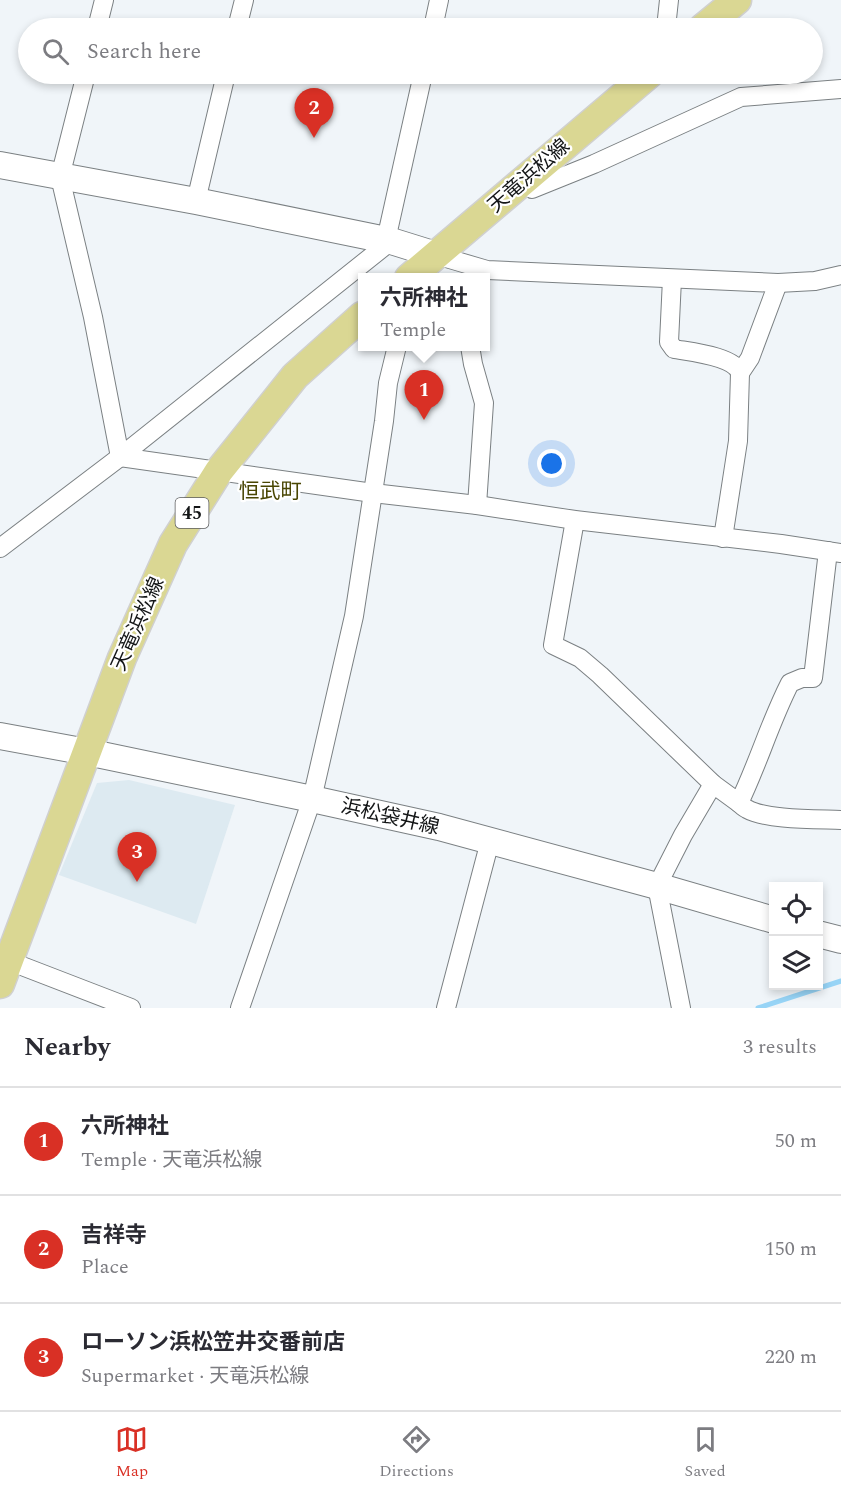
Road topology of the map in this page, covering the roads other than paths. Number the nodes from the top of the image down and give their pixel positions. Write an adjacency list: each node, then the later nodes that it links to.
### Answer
1 (104, 0): 6 (street)
2 (244, 0): 7 (street)
3 (439, 0): 8 (street)
4 (669, 0): 9 (street)
5 (737, 0): 10 (main road)
6 (100, 18)
7 (240, 18)
8 (435, 18)
9 (667, 18)
10 (715, 18)
11 (83, 84): 17 (street)
12 (224, 84): 19 (street)
13 (421, 84): 20 (street)
14 (637, 84): 18 (main road, 天竜浜松線)
15 (841, 89): 18 (street)
16 (0, 165): 17 (main road)
17 (60, 177): 19 (main road); 32 (street)
18 (521, 182): 21 (main road, 天竜浜松線)
19 (196, 201): 20 (main road)
20 (389, 241): 21 (main road); 32 (street)
21 (436, 255): 22 (main road, 天竜浜松線); 23 (street)
22 (415, 273)
23 (483, 273)
24 (490, 274): 26 (street)
25 (841, 275): 27 (street)
26 (672, 279): 27 (street); 31 (street)
27 (778, 283): 31 (street)
28 (358, 320): 33 (main road, 天竜浜松線 / 45)
29 (397, 351): 34 (street)
30 (471, 351): 35 (street)
31 (740, 373): 37 (street)
32 (120, 457): 33 (street); 38 (street)
33 (219, 471): 34 (street); 41 (main road, 天竜浜松線 / 45)
34 (373, 494): 35 (street); 43 (street)
35 (477, 505): 36 (street)
36 (575, 520): 37 (street); 42 (street)
37 (723, 538): 39 (street)
38 (0, 548)
39 (835, 552): 44 (street)
40 (0, 736): 41 (main road, 浜松袋井線)
41 (87, 752): 43 (main road, 浜松袋井線); 51 (main road, 天竜浜松線 / 45)
42 (714, 784): 44 (street); 47 (street)
43 (312, 799): 46 (main road, 浜松袋井線); 53 (street)
44 (740, 803): 45 (street)
45 (841, 820)
46 (490, 841): 47 (main road, 浜松袋井線); 54 (street)
47 (657, 886): 48 (main road, 浜松袋井線); 55 (street)
48 (769, 919)
49 (823, 934): 50 (main road)
50 (841, 940)
51 (4, 972): 52 (street)
52 (131, 1008)
53 (240, 1008)
54 (446, 1008)
55 (681, 1008)

